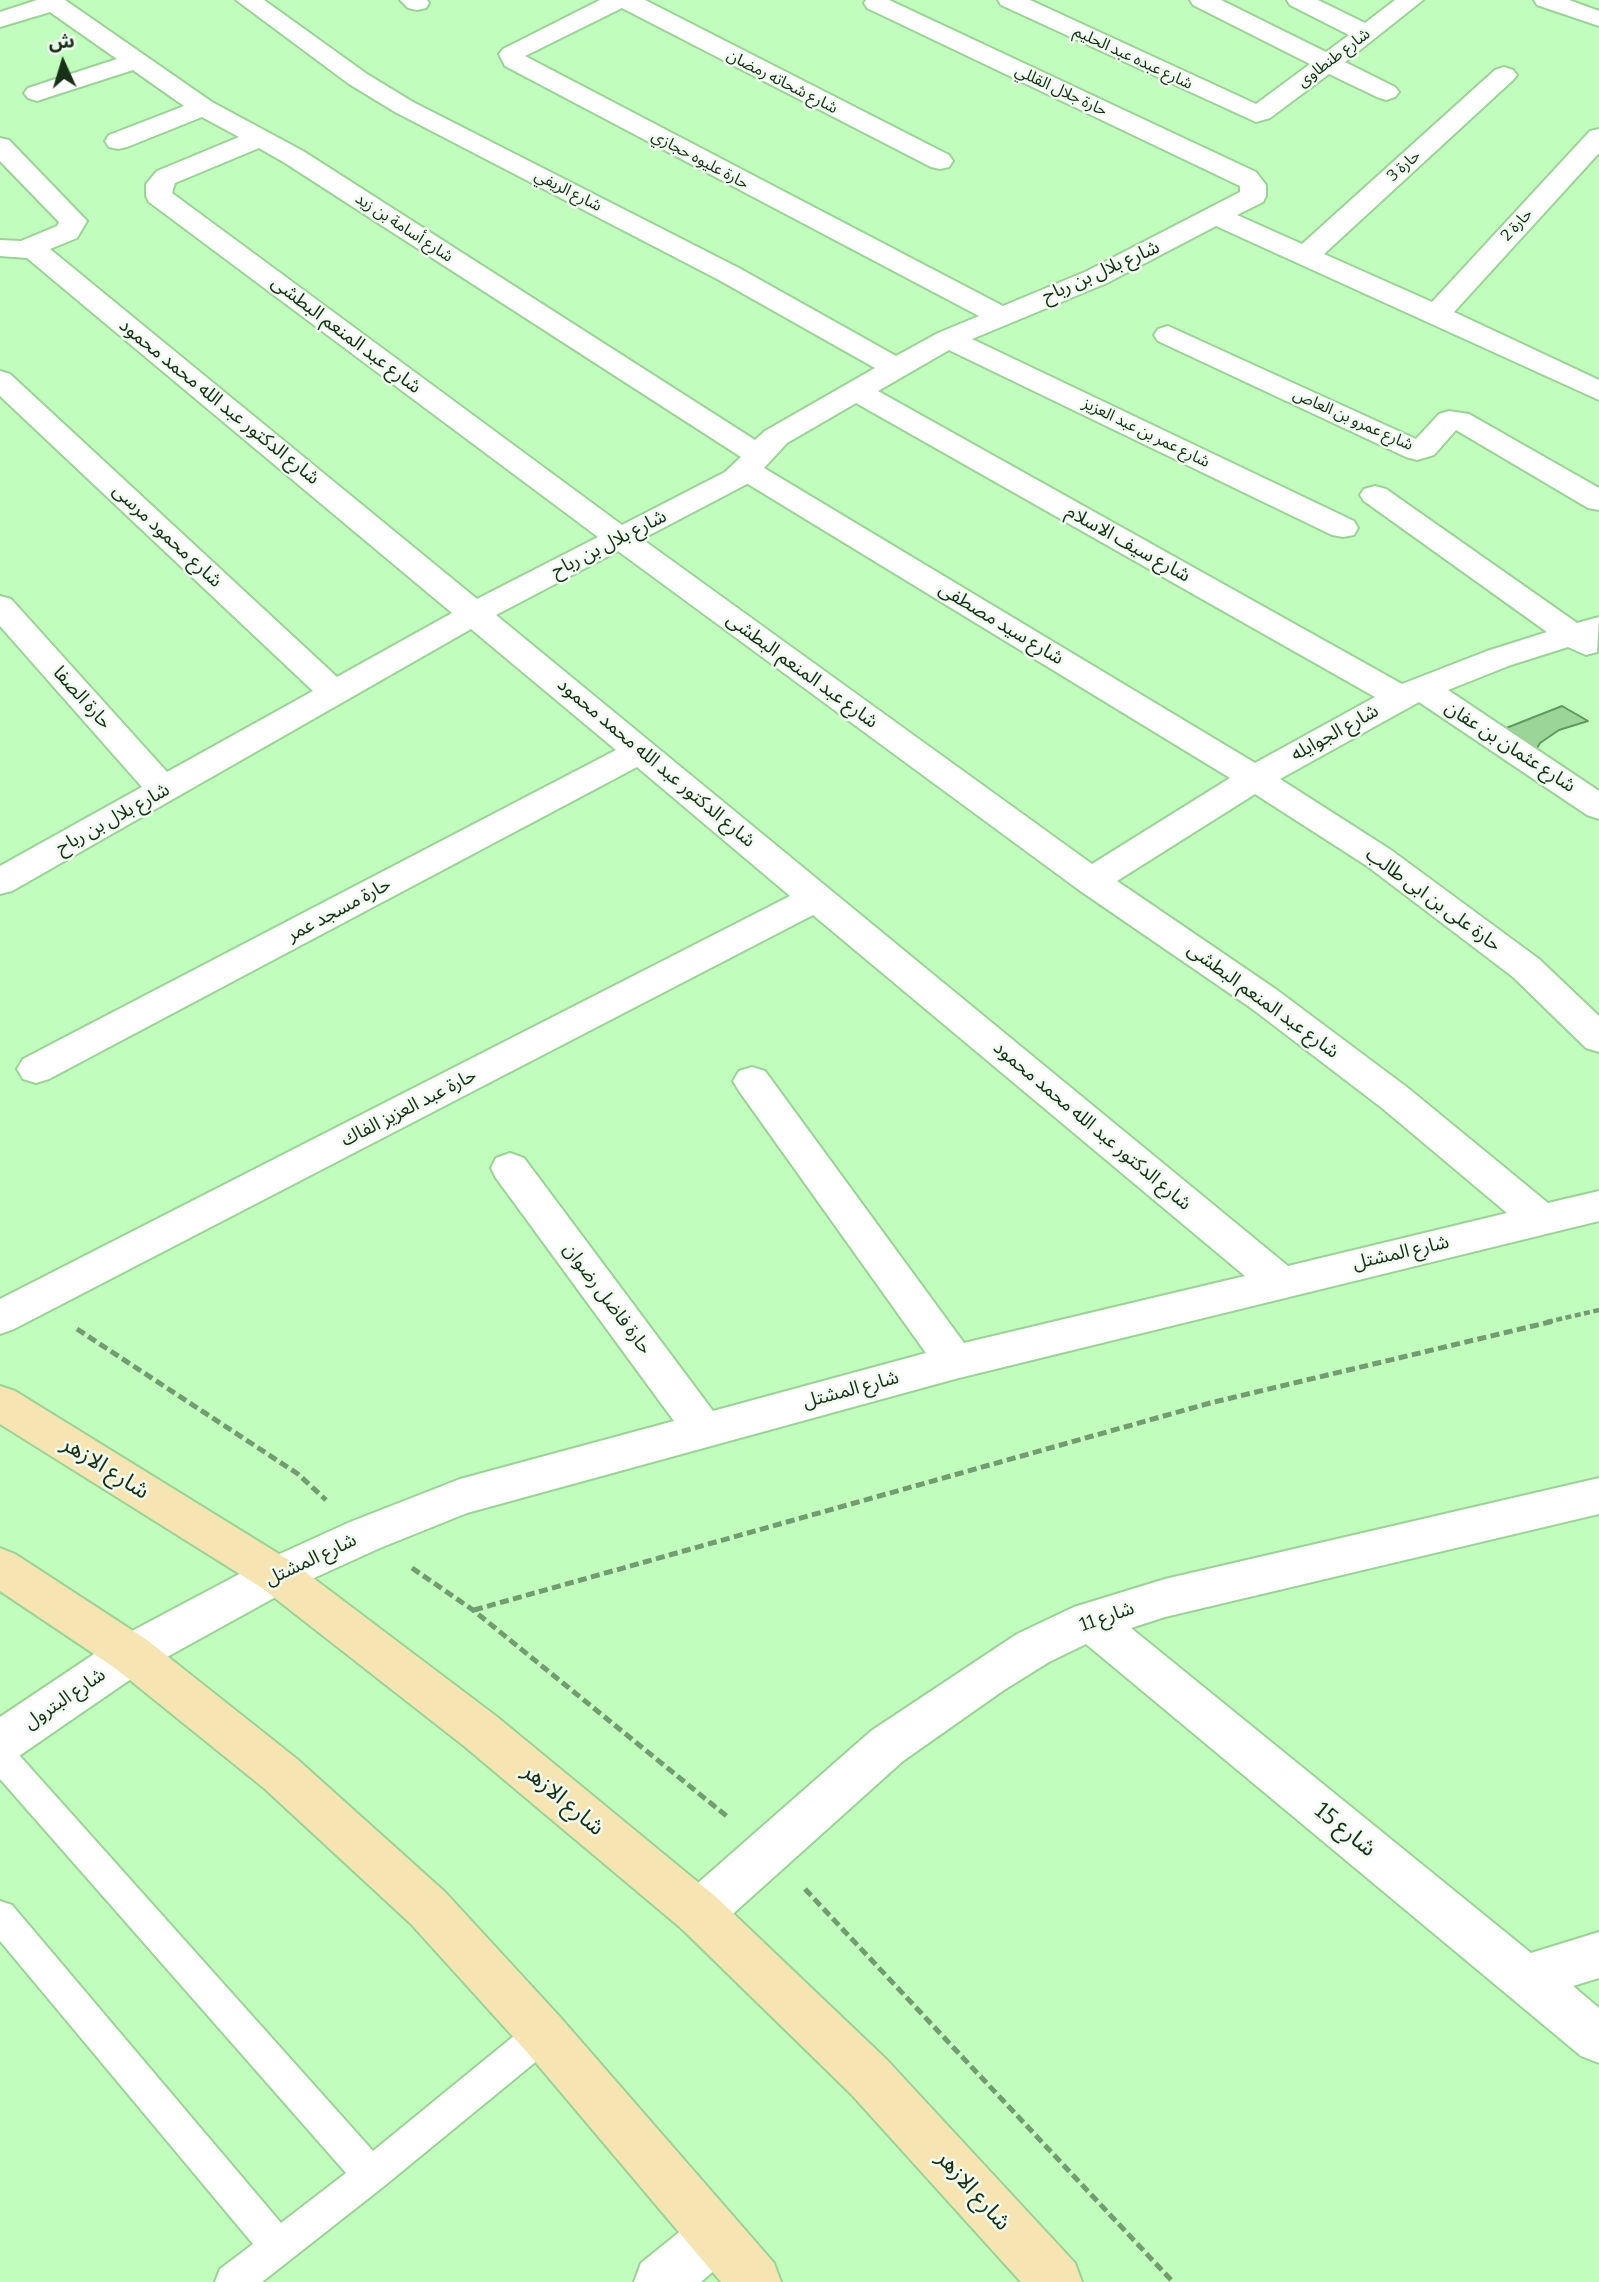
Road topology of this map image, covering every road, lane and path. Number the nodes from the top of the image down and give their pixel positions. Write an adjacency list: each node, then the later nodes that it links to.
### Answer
1 (248, 0): 34 (street, شارع الريفي)
2 (619, 0): 31 (street, حارة عليوه حجازي)
3 (626, 0): 25 (street, شارع شحاته رمضان)
4 (1010, 0): 20 (street, شارع عبده عبد الحليم)
5 (1202, 0): 15 (street)
6 (1299, 0): 13 (street)
7 (1411, 0): 13 (street, شارع طنطاوى)
8 (1546, 0): 11 (street)
9 (51, 1): 12 (street); 14 (street, شارع أسامة بن زيد)
10 (876, 3): 26 (street, حارة جلال القللي)
11 (1599, 19)
12 (0, 20)
13 (1367, 34): 15 (street, شارع طنطاوى)
14 (136, 61): 18 (street); 19 (street, شارع أسامة بن زيد)
15 (1328, 63): 17 (street); 20 (street, شارع طنطاوى)
16 (1504, 75): 29 (street, حارة 3)
17 (1386, 92)
18 (37, 93)
19 (203, 107): 22 (street, شارع أسامة بن زيد); 23 (street)
20 (1256, 114)
21 (1599, 137): 30 (street, حارة 2)
22 (258, 139): 38 (street, شارع أسامة بن زيد); 41 (street, شارع عبد المنعم البطشى)
23 (118, 141)
24 (0, 146): 28 (street)
25 (940, 161)
26 (1247, 178): 27 (street, شارع بلال بن رباح)
27 (1218, 217): 29 (street); 31 (street, شارع بلال بن رباح)
28 (15, 247): 43 (street, شارع الدكتور عبد الله محمد محمود)
29 (1304, 257): 30 (street)
30 (1436, 314): 36 (street)
31 (1000, 316): 33 (street, شارع بلال بن رباح)
32 (1168, 335): 39 (street, شارع عمرو بن العاص)
33 (948, 339): 34 (street, شارع بلال بن رباح); 39 (street, شارع عمر بن عبد العزيز)
34 (896, 369): 37 (street, شارع بلال بن رباح)
35 (0, 380): 46 (street, شارع محمود مرسى)
36 (1594, 382)
37 (856, 391): 38 (street, شارع بلال بن رباح); 47 (street, شارع سيف الاسلام)
38 (753, 463): 41 (street, شارع بلال بن رباح); 49 (street, شارع سيد مصطفى)
39 (1396, 473): 40 (street, شارع عمرو بن العاص); 44 (street)
40 (1599, 501)
41 (620, 538): 43 (street, شارع بلال بن رباح); 52 (street, شارع عبد المنعم البطشى)
42 (0, 606): 50 (street, حارة الصفا)
43 (475, 613): 46 (street, شارع بلال بن رباح); 48 (street, شارع الدكتور عبد الله محمد محمود)
44 (1585, 630): 45 (street); 47 (street, شارع الجوايله)
45 (1599, 654)
46 (335, 693): 50 (street, شارع بلال بن رباح)
47 (1410, 693): 49 (street, شارع الجوايله); 51 (street, شارع عثمان بن عفان)
48 (641, 751): 54 (street, شارع الدكتور عبد الله محمد محمود); 56 (street, حارة مسجد عمر)
49 (1255, 778): 52 (street, شارع الجوايله); 55 (street, حارة على بن ابى طالب)
50 (164, 790): 53 (street, شارع بلال بن رباح)
51 (1599, 807)
52 (1091, 881): 60 (street, شارع عبد المنعم البطشى)
53 (0, 882)
54 (817, 897): 61 (street, شارع الدكتور عبد الله محمد محمود); 62 (street, حارة عبد العزيز الفاك)
55 (1599, 1038)
56 (36, 1069)
57 (752, 1081): 65 (street)
58 (510, 1168): 67 (street, حارة فاضل رضوان)
59 (1599, 1206): 60 (street, شارع المشتل)
60 (1542, 1220): 61 (street, شارع المشتل)
61 (1280, 1282): 65 (street, شارع المشتل)
62 (34, 1301): 64 (street, حارة عبد العزيز الفاك); 69 (path)
63 (1599, 1310): 72 (path)
64 (0, 1318)
65 (955, 1362): 67 (street, شارع المشتل)
66 (0, 1403): 71 (main road, شارع الازهر)
67 (704, 1430): 69 (street, شارع المشتل)
68 (1599, 1496): 73 (street, شارع 11)
69 (366, 1535): 71 (street, شارع المشتل)
70 (0, 1567): 74 (main road)
71 (277, 1575): 74 (street, شارع المشتل); 77 (main road, شارع الازهر)
72 (473, 1610)
73 (1090, 1621): 77 (street, شارع 11); 80 (street, شارع 15)
74 (131, 1654): 75 (street, شارع البترول); 81 (main road)
75 (0, 1744)
76 (0, 1756): 83 (lane)
77 (699, 1913): 89 (main road, شارع الازهر)
78 (0, 1916): 85 (lane)
79 (1599, 1955): 80 (street)
80 (1525, 1978): 82 (street, شارع 15)
81 (543, 2034): 83 (lane); 84 (main road)
82 (1599, 2039)
83 (370, 2175): 85 (lane)
84 (716, 2235): 87 (street); 88 (main road)
85 (278, 2247): 86 (lane)
86 (233, 2282)
87 (660, 2282)
88 (755, 2282)
89 (1056, 2282)

